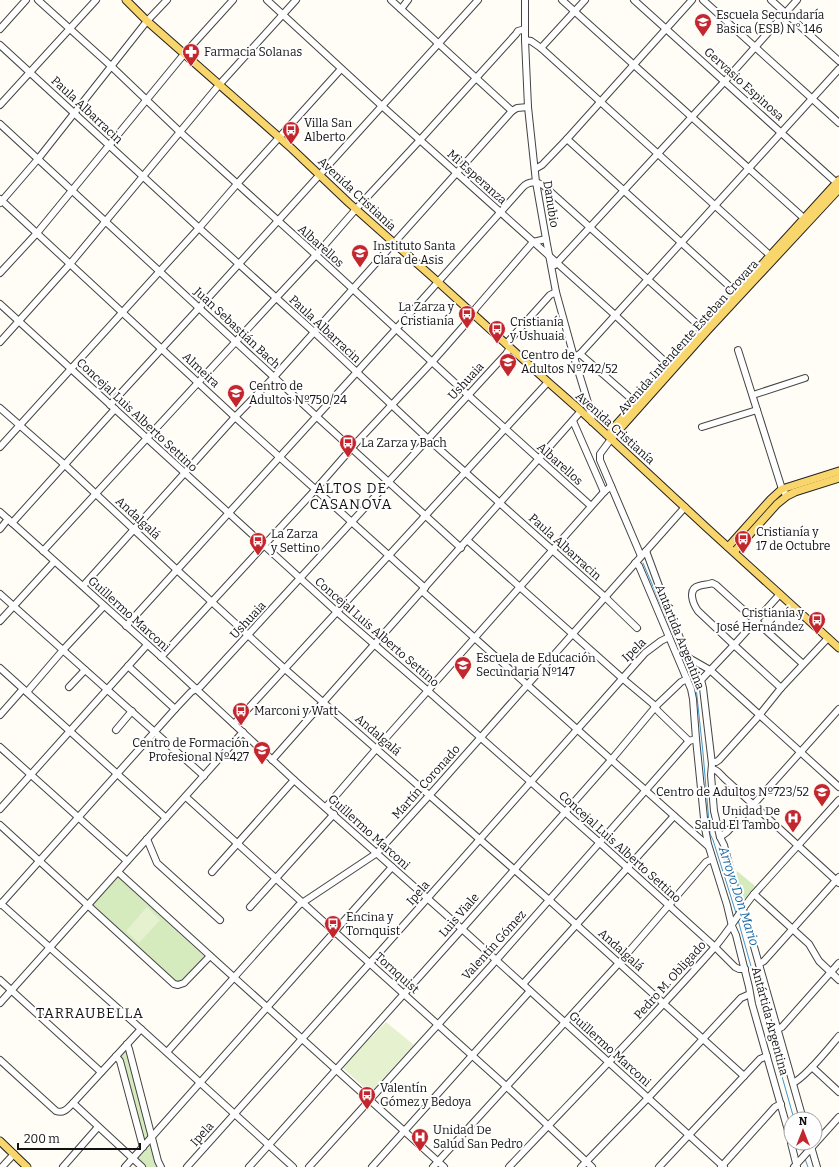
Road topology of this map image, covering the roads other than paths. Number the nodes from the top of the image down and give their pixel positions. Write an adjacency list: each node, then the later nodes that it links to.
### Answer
1 (26, 0): 25 (street)
2 (38, 0): 26 (street, Albarellos)
3 (96, 0): 26 (street)
4 (126, 0): 24 (main road, Avenida Cristianía)
5 (167, 0): 24 (street)
6 (233, 0): 34 (street)
7 (267, 0): 23 (street, Mi Esperanza)
8 (296, 0): 23 (street)
9 (391, 0): 20 (street)
10 (408, 0): 20 (street)
11 (478, 0): 30 (street)
12 (525, 0): 27 (street, Danubio)
13 (562, 0): 21 (street)
14 (585, 0): 21 (street)
15 (634, 0): 28 (street, Gervasio Espinosa)
16 (692, 0): 28 (street)
17 (703, 0): 32 (street)
18 (771, 0): 22 (street)
19 (797, 0): 22 (street)
20 (400, 9): 30 (street)
21 (575, 12): 33 (street); 36 (street)
22 (785, 13): 32 (street); 35 (street)
23 (283, 14): 38 (street, Mi Esperanza); 43 (street)
24 (147, 21): 34 (main road, Avenida Cristianía); 37 (street)
25 (0, 28)
26 (70, 29): 37 (street, Albarellos); 40 (street)
27 (525, 29): 29 (street, Danubio); 41 (street)
28 (666, 29): 36 (street); 42 (street, Gervasio Espinosa)
29 (525, 40): 33 (street); 49 (street, Danubio)
30 (438, 44): 41 (street); 48 (street)
31 (0, 45): 40 (street, Paula Albarracin)
32 (754, 47): 42 (street); 44 (street)
33 (541, 48): 46 (street)
34 (185, 53): 43 (main road, Avenida Cristianía); 45 (street)
35 (839, 61)
36 (633, 65): 46 (street); 52 (street)
37 (110, 66): 45 (street, Albarellos); 51 (street)
38 (341, 69): 48 (street, Mi Esperanza); 57 (street)
39 (839, 69): 44 (street)
40 (30, 73): 47 (street); 51 (street, Paula Albarracin)
41 (475, 78): 50 (street); 59 (street)
42 (725, 81): 52 (street); 56 (street, Gervasio Espinosa)
43 (219, 84): 55 (street); 57 (main road, Avenida Cristianía)
44 (812, 99): 53 (street); 56 (street)
45 (146, 100): 55 (street, Albarellos); 60 (street)
46 (599, 102): 58 (street); 61 (street)
47 (0, 105)
48 (382, 106): 59 (street, Mi Esperanza); 66 (street)
49 (528, 107): 50 (street); 63 (street, Danubio)
50 (512, 111): 65 (street)
51 (74, 113): 60 (street, Paula Albarracin); 62 (street)
52 (692, 117): 61 (street); 64 (street)
53 (839, 123)
54 (0, 124): 62 (street, Juan Sebastián Bach)
55 (180, 132): 67 (street); 69 (street, Albarellos)
56 (782, 133): 64 (street); 70 (street, Gervasio Espinosa)
57 (279, 138): 66 (main road, Avenida Cristianía); 69 (street)
58 (567, 139): 63 (street); 72 (street)
59 (420, 140): 65 (street, Mi Esperanza); 75 (street)
60 (109, 145): 67 (street, Paula Albarracin); 71 (street)
61 (657, 154): 72 (street); 74 (street)
62 (38, 159): 71 (street, Juan Sebastián Bach); 73 (street)
63 (535, 169): 68 (street, Danubio)
64 (748, 169): 74 (street); 77 (street)
65 (456, 173): 76 (street, Mi Esperanza); 86 (street)
66 (320, 175): 75 (main road, Avenida Cristianía); 79 (street)
67 (143, 177): 78 (street); 81 (street, Paula Albarracin)
68 (536, 182): 76 (street); 80 (street); 83 (street, Danubio)
69 (237, 184): 79 (street, Albarellos); 81 (street)
70 (838, 184): 77 (main road, Avenida Intendente Esteban Crovara)
71 (72, 190): 78 (street, Juan Sebastián Bach); 82 (street)
72 (624, 190): 80 (street); 85 (street)
73 (1, 201): 82 (street, Almeira)
74 (715, 206): 85 (street); 89 (street)
75 (356, 209): 86 (main road, Avenida Cristianía); 87 (street)
76 (500, 213): 84 (street, Mi Esperanza); 97 (street)
77 (806, 221): 89 (main road, Avenida Intendente Esteban Crovara)
78 (105, 222): 91 (street); 94 (street, Juan Sebastián Bach)
79 (278, 222): 87 (street, Albarellos); 92 (street)
80 (590, 227): 90 (street); 96 (street)
81 (199, 228): 92 (street, Paula Albarracin); 94 (street)
82 (36, 233): 91 (street, Almeira); 95 (street)
83 (546, 239): 84 (street); 88 (street, Danubio)
84 (533, 242): 88 (street, Mi Esperanza); 105 (street)
85 (681, 242): 96 (street); 100 (street)
86 (394, 243): 97 (main road, Avenida Cristianía); 98 (street)
87 (316, 255): 98 (street, Albarellos); 101 (street)
88 (549, 256): 90 (street, Mi Esperanza); 93 (street, Danubio)
89 (772, 258): 100 (main road, Avenida Intendente Esteban Crovara)
90 (557, 263): 93 (street); 106 (street, Mi Esperanza)
91 (70, 264): 104 (street, Almeira); 107 (street)
92 (239, 264): 101 (street, Paula Albarracin); 103 (street)
93 (551, 268): 99 (street, Danubio)
94 (159, 272): 103 (street, Juan Sebastián Bach); 104 (street)
95 (0, 273)
96 (648, 278): 106 (street); 109 (street)
97 (438, 282): 105 (main road, Avenida Cristianía); 108 (street)
98 (352, 289): 108 (street, Albarellos); 110 (street)
99 (556, 292): 113 (street, Ushuaia); 116 (street, Danubio)
100 (738, 294): 109 (main road, Avenida Intendente Esteban Crovara)
101 (276, 298): 110 (street, Paula Albarracin); 112 (street)
102 (0, 304): 107 (street, Concejal Luis Alberto Settino)
103 (199, 308): 112 (street, Juan Sebastián Bach); 114 (street)
104 (122, 312): 114 (street, Almeira); 119 (street)
105 (472, 314): 113 (main road, Avenida Cristianía); 117 (street)
106 (615, 315): 116 (street); 118 (street, Mi Esperanza)
107 (18, 321): 111 (street); 119 (street, Concejal Luis Alberto Settino)
108 (396, 329): 117 (street, Albarellos); 120 (street)
109 (705, 330): 118 (main road, Avenida Intendente Esteban Crovara)
110 (314, 332): 120 (street, Paula Albarracin); 121 (street)
111 (0, 342)
112 (236, 342): 121 (street, Juan Sebastián Bach); 124 (street)
113 (508, 346): 123 (main road, Avenida Cristianía); 125 (street, Ushuaia)
114 (162, 349): 124 (street, Almeira); 130 (street)
115 (738, 350): 126 (street)
116 (577, 355): 127 (street); 129 (street, Danubio)
117 (432, 362): 125 (street, Albarellos); 128 (street)
118 (671, 368): 127 (main road, Avenida Intendente Esteban Crovara); 143 (main road, Avenida Intendente Esteban Crovara)
119 (71, 369): 130 (street, Concejal Luis Alberto Settino); 138 (street)
120 (356, 373): 128 (street, Paula Albarracin); 134 (street)
121 (274, 377): 134 (street, Juan Sebastián Bach); 135 (street)
122 (805, 378): 126 (street)
123 (548, 382): 133 (main road, Avenida Cristianía); 140 (street)
124 (198, 383): 135 (street, Almeira); 141 (street)
125 (468, 395): 140 (street, Albarellos); 142 (street, Ushuaia)
126 (753, 395): 132 (street)
127 (636, 403): 143 (main road, Avenida Intendente Esteban Crovara)
128 (392, 405): 142 (street, Paula Albarracin); 145 (street)
129 (590, 406): 133 (street); 137 (street, Danubio)
130 (112, 407): 141 (street, Concejal Luis Alberto Settino); 150 (street)
131 (0, 408): 138 (street, Andalgalá)
132 (758, 410): 139 (street); 157 (street)
133 (582, 412): 136 (street); 137 (main road, Avenida Cristianía)
134 (316, 416): 145 (street, Juan Sebastián Bach); 146 (street)
135 (235, 417): 146 (street, Almeira); 153 (street)
136 (573, 420): 148 (street); 149 (street)
137 (592, 422): 143 (main road, Avenida Cristianía)
138 (19, 425): 144 (street); 150 (street, Andalgalá)
139 (702, 427)
140 (505, 429): 148 (street, Albarellos); 152 (street)
141 (147, 438): 153 (street, Concejal Luis Alberto Settino); 160 (street)
142 (428, 439): 152 (street, Paula Albarracin); 155 (street, Ushuaia)
143 (611, 439): 147 (street); 164 (main road, Avenida Cristianía)
144 (0, 447)
145 (352, 448): 155 (street, Juan Sebastián Bach); 158 (street)
146 (279, 457): 158 (street, Almeira); 166 (street)
147 (599, 457): 149 (street); 156 (street, Antártida Argentina)
148 (538, 460): 162 (street); 163 (street, Albarellos)
149 (591, 462): 159 (street)
150 (65, 465): 160 (street, Andalgalá); 168 (street)
151 (839, 471): 157 (main road)
152 (465, 472): 162 (street, Paula Albarracin); 167 (street)
153 (185, 473): 166 (street, Concejal Luis Alberto Settino); 171 (street)
154 (839, 478): 161 (main road)
155 (389, 482): 167 (street, Juan Sebastián Bach); 169 (street, Ushuaia)
156 (611, 486): 159 (street); 178 (street, Antártida Argentina)
157 (782, 489): 161 (street); 175 (main road)
158 (315, 490): 169 (street, Almeira); 173 (street)
159 (604, 492): 163 (street)
160 (96, 494): 171 (street, Andalgalá); 177 (street)
161 (787, 496): 175 (main road)
162 (500, 504): 172 (street); 176 (street, Paula Albarracin)
163 (591, 506): 176 (street)
164 (685, 507): 175 (main road, Avenida Cristianía); 178 (street, Martín Coronado)
165 (0, 512): 168 (street, Guillermo Marconi)
166 (229, 513): 173 (street, Concejal Luis Alberto Settino); 182 (street)
167 (425, 516): 174 (street, Juan Sebastián Bach); 179 (street)
168 (10, 521): 170 (street); 177 (street, Guillermo Marconi)
169 (352, 523): 179 (street, Almeira); 183 (street, Ushuaia)
170 (0, 529)
171 (134, 529): 182 (street, Andalgalá); 184 (street)
172 (467, 540): 174 (street); 185 (street)
173 (263, 545): 183 (street, Concejal Luis Alberto Settino); 190 (street)
174 (461, 548): 186 (street)
175 (731, 549): 188 (main road, Avenida Cristianía)
176 (552, 550): 185 (street); 189 (street, Paula Albarracin)
177 (43, 551): 180 (street, Guillermo Marconi)
178 (643, 553): 181 (street, Martín Coronado); 209 (street, Antártida Argentina)
179 (388, 556): 186 (street, Almeira); 193 (street)
180 (54, 562): 184 (street, Guillermo Marconi); 191 (street)
181 (635, 563): 189 (street, Martín Coronado); 200 (street, Antártida Argentina)
182 (177, 570): 190 (street, Andalgalá); 196 (street)
183 (300, 579): 193 (street, Concejal Luis Alberto Settino); 199 (street, Ushuaia)
184 (83, 586): 192 (street, Guillermo Marconi)
185 (519, 587): 198 (street); 201 (street)
186 (423, 590): 201 (street, Almeira); 204 (street)
187 (0, 594): 191 (street)
188 (780, 594): 195 (street); 202 (main road, Avenida Cristianía)
189 (605, 597): 197 (street, Paula Albarracin); 198 (street, Martín Coronado)
190 (211, 602): 199 (street, Andalgalá); 208 (street)
191 (13, 606): 194 (street); 207 (street)
192 (104, 606): 196 (street, Guillermo Marconi); 207 (street)
193 (337, 612): 204 (street, Concejal Luis Alberto Settino); 213 (street)
194 (0, 621)
195 (756, 622): 205 (street); 205 (street); 210 (street)
196 (126, 626): 203 (street, Guillermo Marconi)
197 (637, 628)
198 (572, 633): 216 (street); 219 (street, Martín Coronado)
199 (249, 635): 213 (street, Andalgalá); 223 (street, Ushuaia)
200 (669, 637): 216 (street, Ipela); 217 (street, Antártida Argentina)
201 (475, 638): 219 (street, Almeira); 225 (street)
202 (828, 638): 206 (main road, Avenida Cristianía); 210 (street)
203 (147, 645): 208 (street, Guillermo Marconi); 211 (street)
204 (374, 645): 225 (street, Concejal Luis Alberto Settino); 226 (street)
205 (734, 645): 215 (street); 221 (street)
206 (839, 648)
207 (63, 650): 214 (street); 224 (street)
208 (161, 656): 223 (street, Guillermo Marconi)
209 (689, 658): 215 (street); 218 (street, Antártida Argentina)
210 (803, 664): 221 (street)
211 (128, 666): 222 (street); 228 (street)
212 (0, 668): 224 (street)
213 (285, 669): 226 (street, Andalgalá); 233 (street)
214 (85, 670): 220 (street); 222 (street)
215 (710, 670): 218 (street); 232 (street)
216 (622, 678): 227 (street); 234 (street, Ipela)
217 (687, 679): 227 (street, Luis Viale); 240 (street, Antártida Argentina)
218 (701, 680): 247 (street, Antártida Argentina)
219 (527, 685): 234 (street, Almeira); 239 (street, Martín Coronado)
220 (68, 687)
221 (781, 688): 232 (street)
222 (107, 689): 230 (street); 236 (street)
223 (196, 689): 228 (street, Ushuaia); 233 (street, Guillermo Marconi)
224 (25, 691): 231 (street); 236 (street)
225 (428, 691): 239 (street, Concejal Luis Alberto Settino); 243 (street)
226 (323, 702): 243 (street, Andalgalá); 246 (street)
227 (656, 708): 241 (street); 245 (street, Luis Viale)
228 (175, 709): 237 (street, Ushuaia)
229 (839, 709): 244 (street)
230 (132, 711): 235 (street); 237 (street)
231 (0, 715)
232 (759, 715): 244 (street); 247 (street)
233 (234, 724): 238 (street, Guillermo Marconi)
234 (577, 729): 245 (street, Almeira); 253 (street, Ipela)
235 (116, 730)
236 (70, 732): 249 (street); 250 (street)
237 (155, 732): 249 (street, Ushuaia); 251 (street)
238 (244, 732): 246 (street, Guillermo Marconi); 251 (street)
239 (481, 738): 253 (street, Concejal Luis Alberto Settino); 256 (street, Martín Coronado)
240 (696, 739): 241 (street); 276 (street, Antártida Argentina)
241 (689, 741): 255 (street, Valentín Gómez)
242 (0, 747): 250 (street)
243 (376, 748): 256 (street, Andalgalá); 260 (street)
244 (801, 752): 254 (street); 259 (street)
245 (612, 759): 255 (street, Almeira); 262 (street, Luis Viale)
246 (272, 760): 252 (street, Guillermo Marconi)
247 (712, 762): 248 (street, Antártida Argentina)
248 (712, 769): 259 (street); 269 (street, Antártida Argentina)
249 (117, 774): 265 (street, Ushuaia); 266 (street)
250 (31, 775): 261 (street); 265 (street)
251 (204, 776): 257 (street)
252 (294, 780): 260 (street, Guillermo Marconi); 272 (street)
253 (531, 782): 262 (street, Concejal Luis Alberto Settino); 271 (street, Ipela)
254 (839, 787)
255 (646, 790): 264 (street, Almeira); 273 (street, Valentín Gómez)
256 (430, 796): 271 (street, Andalgalá); 277 (street, Martín Coronado)
257 (186, 797): 266 (street); 272 (street, Tornquist)
258 (839, 800): 275 (street, Pedro M. Obligado)
259 (754, 804): 268 (street); 275 (street)
260 (326, 807): 263 (street, Guillermo Marconi)
261 (0, 809)
262 (565, 812): 273 (street, Concejal Luis Alberto Settino); 283 (street, Luis Viale)
263 (334, 814): 277 (street, Guillermo Marconi); 286 (street)
264 (674, 816): 276 (street, Almeira); 282 (street)
265 (79, 817): 279 (street, Ushuaia); 280 (street)
266 (166, 818): 270 (street)
267 (0, 825): 279 (street)
268 (726, 833): 269 (street); 274 (street)
269 (720, 837): 274 (street, Antártida Argentina)
270 (147, 839): 280 (street); 297 (street)
271 (479, 839): 283 (street, Andalgalá); 289 (street, Ipela)
272 (238, 843): 285 (street); 286 (street, Tornquist)
273 (600, 843): 282 (street, Concejal Luis Alberto Settino); 290 (street, Valentín Gómez)
274 (724, 845): 296 (street, Antártida Argentina)
275 (798, 845): 287 (street); 288 (street, Pedro M. Obligado)
276 (708, 846): 278 (street, Antártida Argentina)
277 (377, 853): 281 (street, Guillermo Marconi); 291 (street, Martín Coronado)
278 (712, 859): 294 (street); 299 (street, Antártida Argentina)
279 (40, 860): 292 (street, Ushuaia); 293 (street)
280 (127, 861): 284 (street)
281 (392, 867): 289 (street, Guillermo Marconi); 302 (street)
282 (628, 868): 294 (street, Concejal Luis Alberto Settino); 298 (street)
283 (514, 870): 290 (street, Andalgalá); 300 (street, Luis Viale)
284 (118, 872): 293 (street); 305 (street)
285 (212, 872)
286 (276, 879): 291 (street, Tornquist); 295 (street)
287 (838, 880): 301 (street)
288 (754, 894): 296 (street, Pedro M. Obligado); 301 (street)
289 (427, 899): 300 (street, Guillermo Marconi); 307 (street, Ipela)
290 (549, 900): 298 (street, Andalgalá); 306 (street, Valentín Gómez)
291 (302, 902): 302 (street, Tornquist); 313 (street, Martín Coronado)
292 (0, 904): 304 (street)
293 (88, 905): 304 (street); 305 (street)
294 (669, 906): 303 (street, Concejal Luis Alberto Settino); 308 (street)
295 (250, 907)
296 (742, 911): 299 (street, Pedro M. Obligado); 310 (street, Antártida Argentina)
297 (220, 920)
298 (577, 925): 308 (street, Andalgalá); 316 (street)
299 (733, 925): 303 (street, Pedro M. Obligado); 311 (street, Antártida Argentina)
300 (462, 929): 306 (street, Guillermo Marconi); 319 (street, Luis Viale)
301 (793, 930): 310 (street); 312 (street)
302 (335, 932): 307 (street, Tornquist); 323 (street)
303 (715, 947): 311 (street, Concejal Luis Alberto Settino); 322 (street, Pedro M. Obligado)
304 (50, 948): 317 (street); 326 (street)
305 (210, 956): 313 (street)
306 (495, 960): 316 (street, Guillermo Marconi); 325 (street, Valentín Gómez)
307 (370, 963): 319 (street, Tornquist); 329 (street, Ipela)
308 (619, 963): 322 (street, Andalgalá); 324 (street)
309 (839, 963): 312 (street)
310 (759, 964): 327 (street, Antártida Argentina)
311 (745, 969): 320 (street, Antártida Argentina)
312 (831, 972): 315 (street); 327 (street)
313 (234, 978): 323 (street); 332 (street, Martín Coronado)
314 (0, 980): 317 (street)
315 (839, 980)
316 (523, 984): 318 (street, Guillermo Marconi)
317 (12, 990): 321 (street); 340 (street)
318 (530, 991): 324 (street, Guillermo Marconi); 334 (street)
319 (404, 994): 325 (street, Tornquist); 339 (street, Luis Viale)
320 (750, 994): 330 (street); 335 (street, Antártida Argentina)
321 (0, 1003)
322 (664, 1004): 330 (street, Andalgalá); 337 (street, Pedro M. Obligado)
323 (266, 1007): 329 (street); 342 (street)
324 (564, 1022): 337 (street, Guillermo Marconi); 344 (street)
325 (438, 1024): 334 (street, Tornquist); 347 (street, Valentín Gómez)
326 (141, 1028): 331 (street); 332 (street)
327 (778, 1029): 343 (street, Antártida Argentina)
328 (839, 1036): 338 (street)
329 (301, 1039): 339 (street); 352 (street, Ipela)
330 (703, 1039): 341 (street, Andalgalá); 346 (street)
331 (127, 1044): 333 (street); 358 (street)
332 (167, 1052): 342 (street)
333 (116, 1056): 340 (street); 362 (street)
334 (472, 1056): 344 (street, Tornquist); 356 (street)
335 (767, 1056): 341 (street); 349 (street, Antártida Argentina)
336 (0, 1060): 348 (street)
337 (608, 1063): 346 (street, Guillermo Marconi); 354 (street, Pedro M. Obligado)
338 (812, 1067): 343 (street); 345 (street)
339 (336, 1069): 347 (street); 361 (street, Luis Viale)
340 (101, 1072): 348 (street)
341 (744, 1076): 359 (street)
342 (200, 1083): 352 (street); 358 (street)
343 (793, 1083): 350 (street, Antártida Argentina)
344 (506, 1086): 354 (street, Tornquist); 368 (street)
345 (839, 1092)
346 (648, 1098): 359 (street, Guillermo Marconi); 369 (street)
347 (370, 1100): 356 (street); 381 (street, Valentín Gómez)
348 (73, 1103): 355 (street)
349 (781, 1104): 351 (street, Antártida Argentina); 371 (street)
350 (801, 1111)
351 (783, 1112)
352 (235, 1114): 361 (street); 378 (street, Ipela)
353 (839, 1118): 357 (street)
354 (548, 1126): 369 (street, Tornquist); 385 (street, Pedro M. Obligado)
355 (98, 1127): 367 (street); 374 (street)
356 (404, 1131): 368 (street); 382 (street)
357 (823, 1133)
358 (152, 1136): 362 (street); 377 (street)
359 (689, 1136): 371 (street, Guillermo Marconi); 388 (street)
360 (0, 1141): 366 (main road)
361 (269, 1145): 379 (street, Luis Viale); 380 (street)
362 (143, 1147): 367 (street)
363 (793, 1151): 370 (street, Antártida Argentina)
364 (807, 1151): 370 (street)
365 (812, 1151): 389 (street)
366 (14, 1154): 372 (street); 373 (main road)
367 (132, 1158): 375 (street); 376 (street)
368 (438, 1162): 383 (street); 384 (street)
369 (586, 1162): 386 (street); 387 (street, Tornquist)
370 (797, 1165)
371 (722, 1166)
372 (2, 1167)
373 (27, 1167)
374 (63, 1167)
375 (125, 1167)
376 (142, 1167)
377 (161, 1167)
378 (187, 1167)
379 (249, 1167)
380 (293, 1167)
381 (309, 1167)
382 (372, 1167)
383 (433, 1167)
384 (444, 1167)
385 (509, 1167)
386 (581, 1167)
387 (592, 1167)
388 (659, 1167)
389 (817, 1167)

